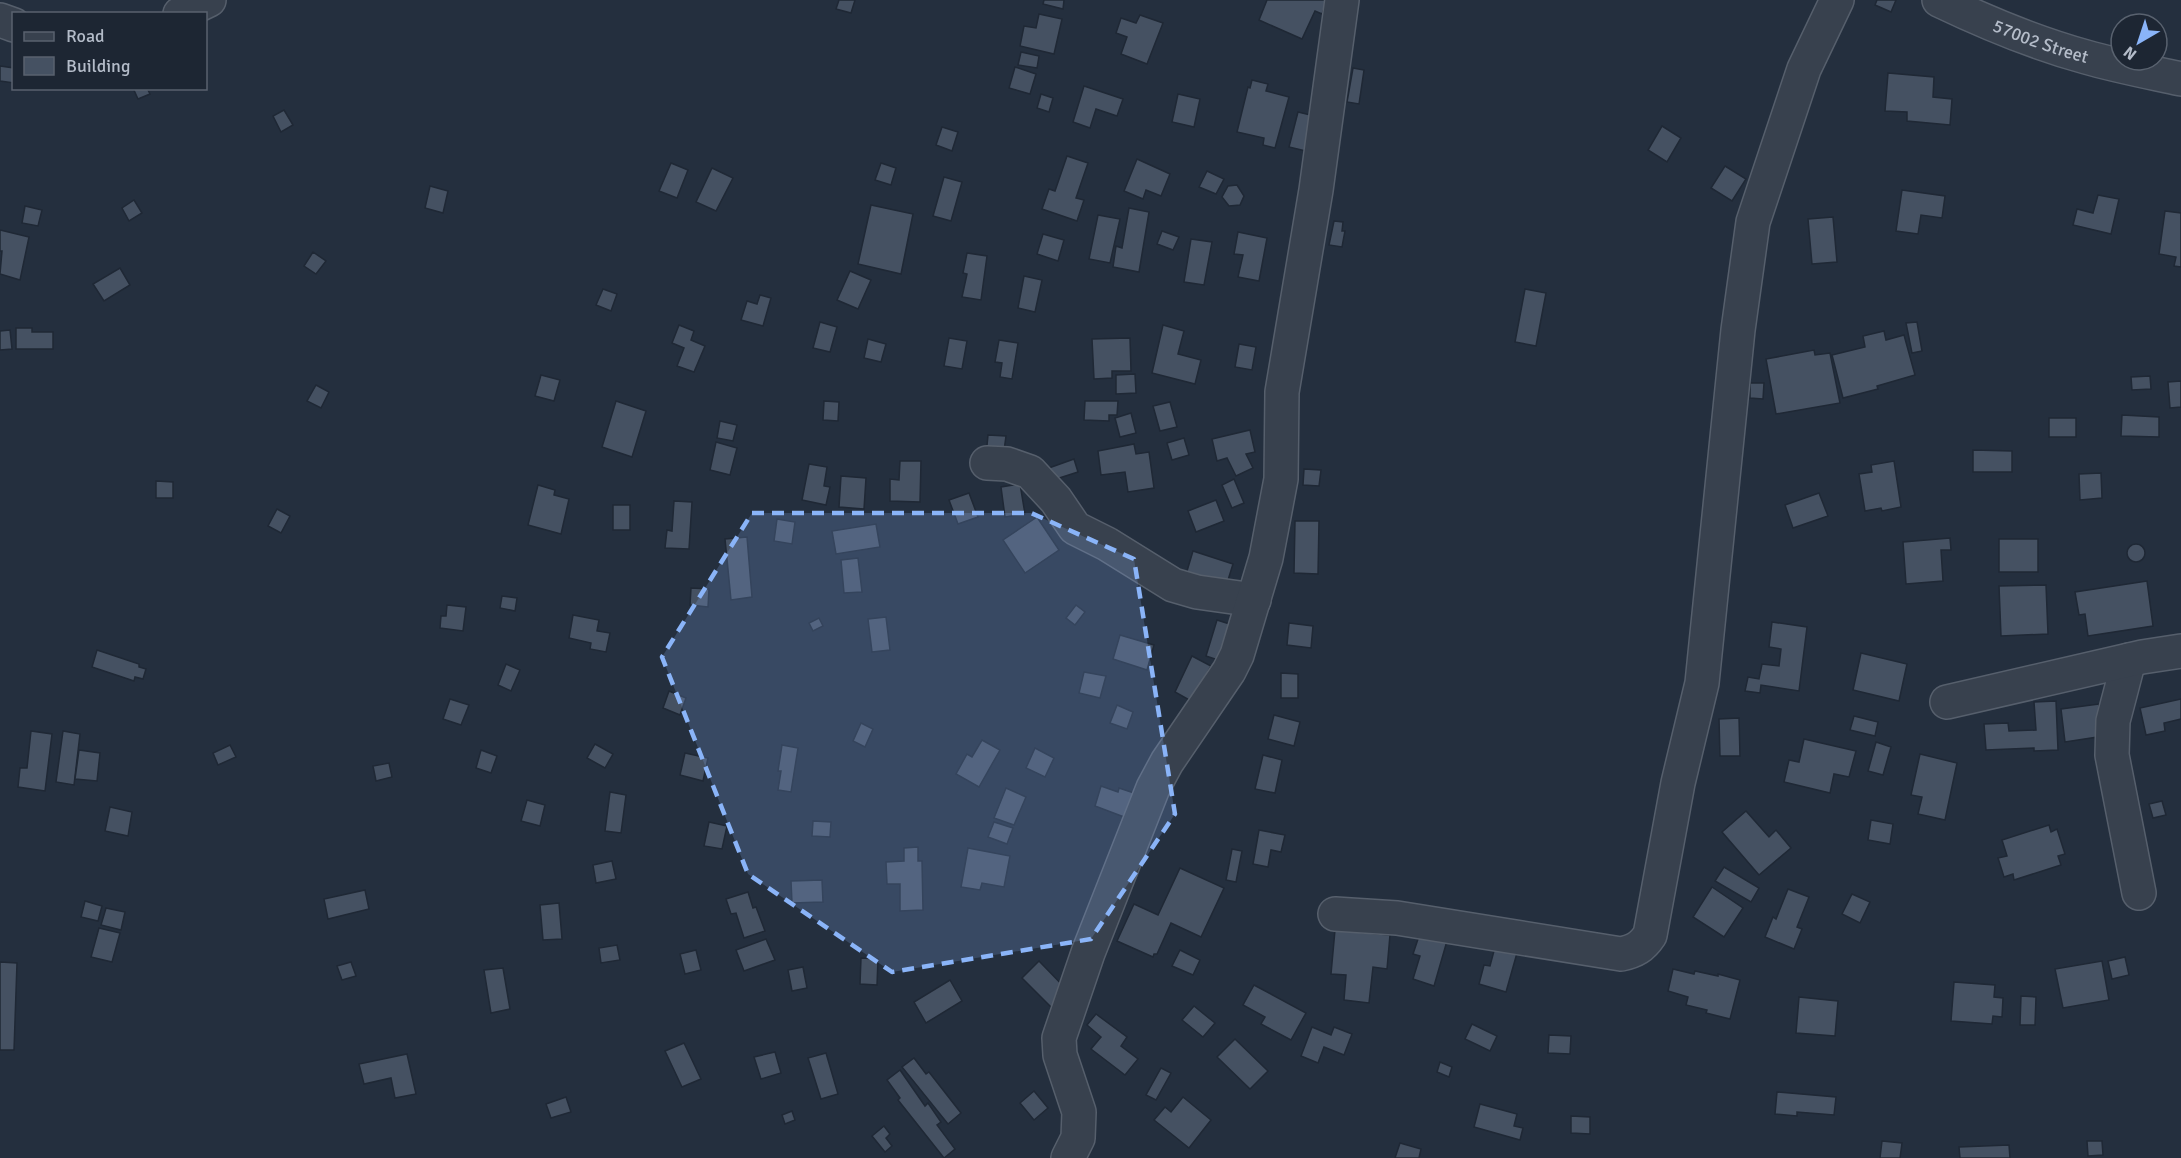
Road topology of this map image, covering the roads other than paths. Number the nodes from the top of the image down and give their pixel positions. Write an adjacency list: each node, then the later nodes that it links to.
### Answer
1 (208, 0): 5 (street)
2 (1342, 0): 8 (street)
3 (1837, 0): 13 (street)
4 (1939, 0): 6 (street, 57002 Street)
5 (184, 12)
6 (2181, 79)
7 (987, 463): 8 (street)
8 (1254, 600): 14 (street)
9 (2181, 651): 10 (street)
10 (2129, 660): 11 (street); 12 (street)
11 (1947, 702)
12 (2139, 893)
13 (1335, 914)
14 (1068, 1158)

